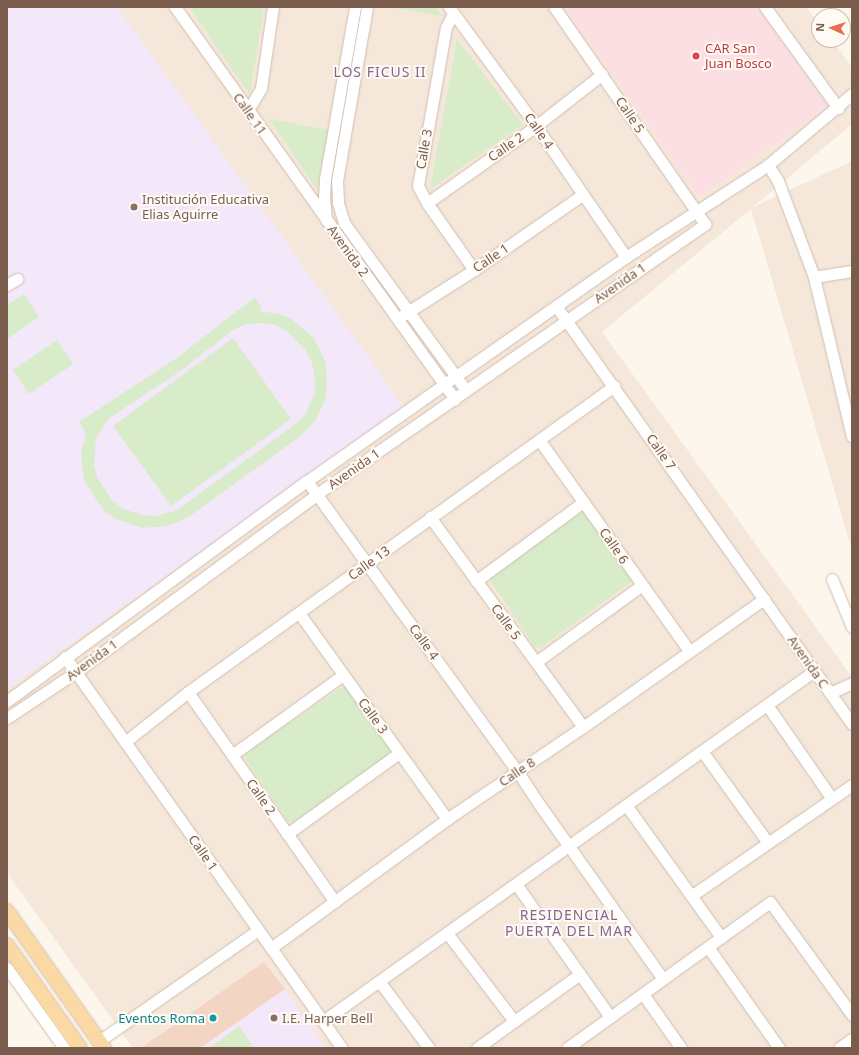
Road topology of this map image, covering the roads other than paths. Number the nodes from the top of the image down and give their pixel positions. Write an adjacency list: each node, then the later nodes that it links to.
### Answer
1 (175, 7): 11 (street, Calle 11)
2 (273, 7): 11 (street)
3 (355, 7): 17 (street, Avenida 2)
4 (367, 7): 26 (street, Avenida 2)
5 (554, 7): 8 (street, Calle 5)
6 (765, 7): 10 (street)
7 (451, 10): 12 (street, Calle 4); 15 (street, Calle 3)
8 (602, 74): 12 (street, Calle 2); 16 (street, Calle 5)
9 (852, 94): 10 (street, Avenida 1)
10 (838, 108): 13 (street, Avenida 1)
11 (248, 110): 17 (street, Calle 11)
12 (536, 126): 14 (street, Calle 4); 15 (street, Calle 2)
13 (768, 165): 16 (street, Avenida 1); 22 (street)
14 (582, 195): 19 (street, Calle 4); 20 (street, Calle 1)
15 (427, 203): 20 (street, Calle 3)
16 (696, 213): 18 (street, Calle 5); 19 (street, Avenida 1)
17 (326, 221): 27 (street, Avenida 2)
18 (704, 224): 28 (street, Avenida 1)
19 (626, 257): 25 (street, Avenida 1)
20 (474, 270): 26 (street, Calle 1)
21 (852, 271): 22 (street)
22 (814, 277): 33 (street)
23 (16, 278): 24 (street)
24 (7, 285)
25 (556, 306): 28 (street, Calle 7); 29 (street, Avenida 1)
26 (408, 311): 27 (street, Calle 1); 29 (street, Avenida 2)
27 (398, 319): 30 (street, Avenida 2)
28 (566, 320): 31 (street, Calle 7); 32 (street, Avenida 1)
29 (456, 376): 30 (street, Avenida 1); 32 (street, Avenida 2)
30 (445, 384): 34 (street, Avenida 2); 37 (street, Avenida 1)
31 (614, 386): 36 (street, Calle 13); 45 (street, Calle 7)
32 (466, 390): 34 (street, Avenida 1)
33 (847, 396): 35 (street)
34 (455, 399): 38 (street, Avenida 1)
35 (852, 437)
36 (540, 441): 39 (street, Calle 6); 40 (street, Calle 13)
37 (307, 481): 38 (street, Calle 4); 49 (street, Avenida 1)
38 (317, 494): 41 (street, Calle 4); 52 (street, Avenida 1)
39 (583, 502): 43 (street); 44 (street, Calle 6)
40 (430, 517): 41 (street, Calle 13); 43 (street, Calle 5)
41 (367, 565): 46 (street, Calle 13); 66 (street, Calle 4)
42 (832, 579): 47 (street)
43 (476, 581): 50 (street, Calle 5)
44 (642, 586): 48 (street, Calle 6); 50 (street)
45 (764, 599): 48 (street, Calle 8); 51 (street, Avenida C)
46 (299, 613): 53 (street, Calle 3); 55 (street, Calle 13)
47 (852, 627)
48 (689, 651): 61 (street, Calle 8)
49 (65, 657): 52 (street, Calle 1); 57 (street, Avenida 1)
50 (536, 662): 61 (street, Calle 5)
51 (814, 671): 56 (street, Avenida C); 58 (street)
52 (76, 672): 59 (street, Avenida 1); 62 (street, Calle 1)
53 (343, 675): 64 (street, Calle 3); 65 (street)
54 (852, 683): 56 (street)
55 (188, 692): 62 (street, Calle 13); 65 (street, Calle 2)
56 (830, 693): 60 (street, Avenida C)
57 (7, 701)
58 (767, 705): 63 (street); 68 (street)
59 (7, 718)
60 (852, 724)
61 (583, 727): 66 (street, Calle 8)
62 (125, 742): 78 (street, Calle 1)
63 (702, 751): 69 (street); 72 (street)
64 (399, 753): 70 (street, Calle 3); 71 (street)
65 (232, 756): 71 (street, Calle 2)
66 (518, 772): 70 (street, Calle 8); 73 (street, Calle 4)
67 (852, 785): 68 (street)
68 (832, 799): 72 (street)
69 (626, 805): 73 (street); 75 (street)
70 (447, 819): 76 (street, Calle 8)
71 (287, 834): 76 (street, Calle 2)
72 (768, 843): 75 (street)
73 (568, 846): 74 (street); 86 (street, Calle 4)
74 (516, 884): 79 (street); 85 (street)
75 (692, 896): 80 (street)
76 (335, 902): 83 (street, Calle 8)
77 (7, 911): 94 (main road)
78 (258, 930): 83 (street, Calle 1); 94 (street)
79 (447, 933): 87 (street); 92 (street)
80 (721, 938): 82 (street); 89 (street)
81 (7, 945): 96 (main road)
82 (708, 947): 86 (street); 102 (street)
83 (271, 948): 91 (street, Calle 1)
84 (7, 968): 95 (street)
85 (580, 974): 90 (street); 92 (street)
86 (663, 979): 88 (street)
87 (379, 981): 91 (street); 98 (street)
88 (643, 994): 90 (street); 101 (street)
89 (852, 1015)
90 (610, 1017): 100 (street)
91 (322, 1021): 97 (street, Calle 1)
92 (514, 1021): 99 (street)
93 (852, 1039): 103 (street)
94 (102, 1044)
95 (64, 1048)
96 (80, 1048)
97 (342, 1048)
98 (429, 1048)
99 (476, 1048)
100 (567, 1048)
101 (681, 1048)
102 (779, 1048)
103 (839, 1048)

